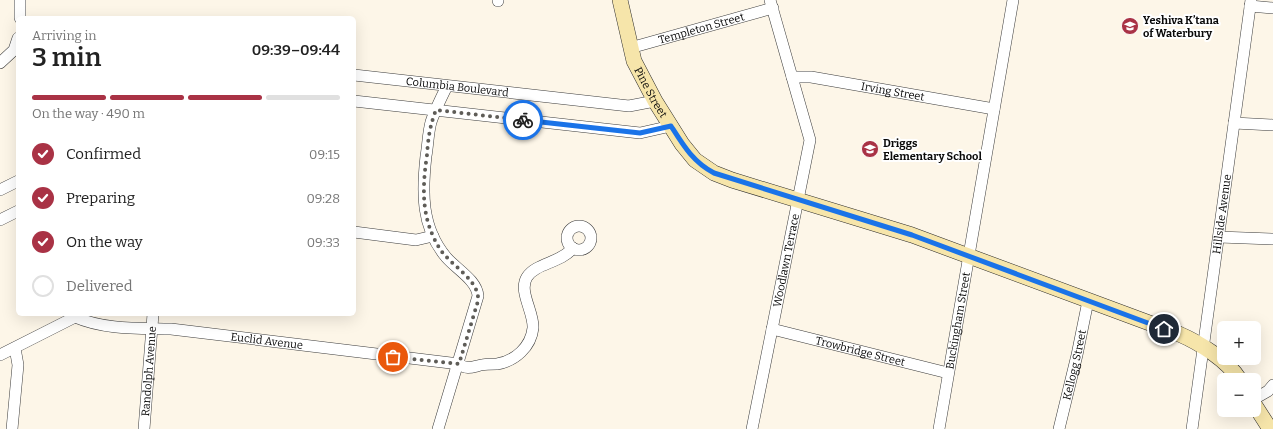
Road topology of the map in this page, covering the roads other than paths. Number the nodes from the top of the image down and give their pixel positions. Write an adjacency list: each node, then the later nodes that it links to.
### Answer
1 (20, 0): 7 (street)
2 (620, 0): 9 (street, Pine Street)
3 (1013, 0): 16 (street, Buckingham Street)
4 (1251, 3): 6 (street); 18 (street, Hillside Avenue)
5 (771, 4): 9 (street, Templeton Street); 12 (street, Woodlawn Terrace)
6 (1273, 8)
7 (20, 16)
8 (16, 44): 10 (street)
9 (630, 48): 15 (street, Pine Street)
10 (0, 63)
11 (356, 75): 13 (street, Columbia Boulevard)
12 (792, 77): 16 (street, Irving Street); 23 (street, Woodlawn Terrace)
13 (446, 86): 15 (street, Columbia Boulevard); 17 (street)
14 (356, 101): 17 (street)
15 (655, 101): 20 (street, Pine Street)
16 (994, 109): 31 (street, Buckingham Street)
17 (436, 110): 20 (street); 27 (street)
18 (1234, 123): 19 (street); 28 (street, Hillside Avenue)
19 (1273, 125)
20 (671, 126): 23 (street, Pine Street)
21 (16, 182): 22 (street)
22 (0, 190)
23 (798, 200): 31 (street, Pine Street); 36 (street, Woodlawn Terrace)
24 (16, 212): 25 (street)
25 (0, 220)
26 (356, 232): 27 (street)
27 (433, 236): 40 (street)
28 (1219, 237): 29 (street); 38 (street, Hillside Avenue)
29 (1273, 239)
30 (573, 248): 40 (street, Euclid Avenue)
31 (969, 257): 32 (street, Pine Street); 41 (street, Buckingham Street)
32 (1088, 301): 38 (street, Pine Street); 51 (street, Kellogg Street)
33 (78, 316): 35 (street, Euclid Avenue); 37 (street, Euclid Avenue)
34 (153, 316): 35 (street, Randolph Avenue)
35 (152, 329): 40 (street, Euclid Avenue); 47 (street, Randolph Avenue)
36 (772, 330): 41 (street, Trowbridge Street); 49 (street, Woodlawn Terrace)
37 (15, 348): 39 (street, Euclid Avenue); 46 (street)
38 (1204, 348): 42 (street, Pine Street); 52 (street, Hillside Avenue)
39 (0, 355)
40 (459, 364): 48 (street)
41 (948, 373): 50 (street, Buckingham Street)
42 (1234, 373)
43 (1273, 385): 44 (street)
44 (1261, 394)
45 (1261, 415): 53 (street)
46 (12, 429)
47 (144, 429)
48 (438, 429)
49 (752, 429)
50 (939, 429)
51 (1059, 429)
52 (1192, 429)
53 (1270, 429)

